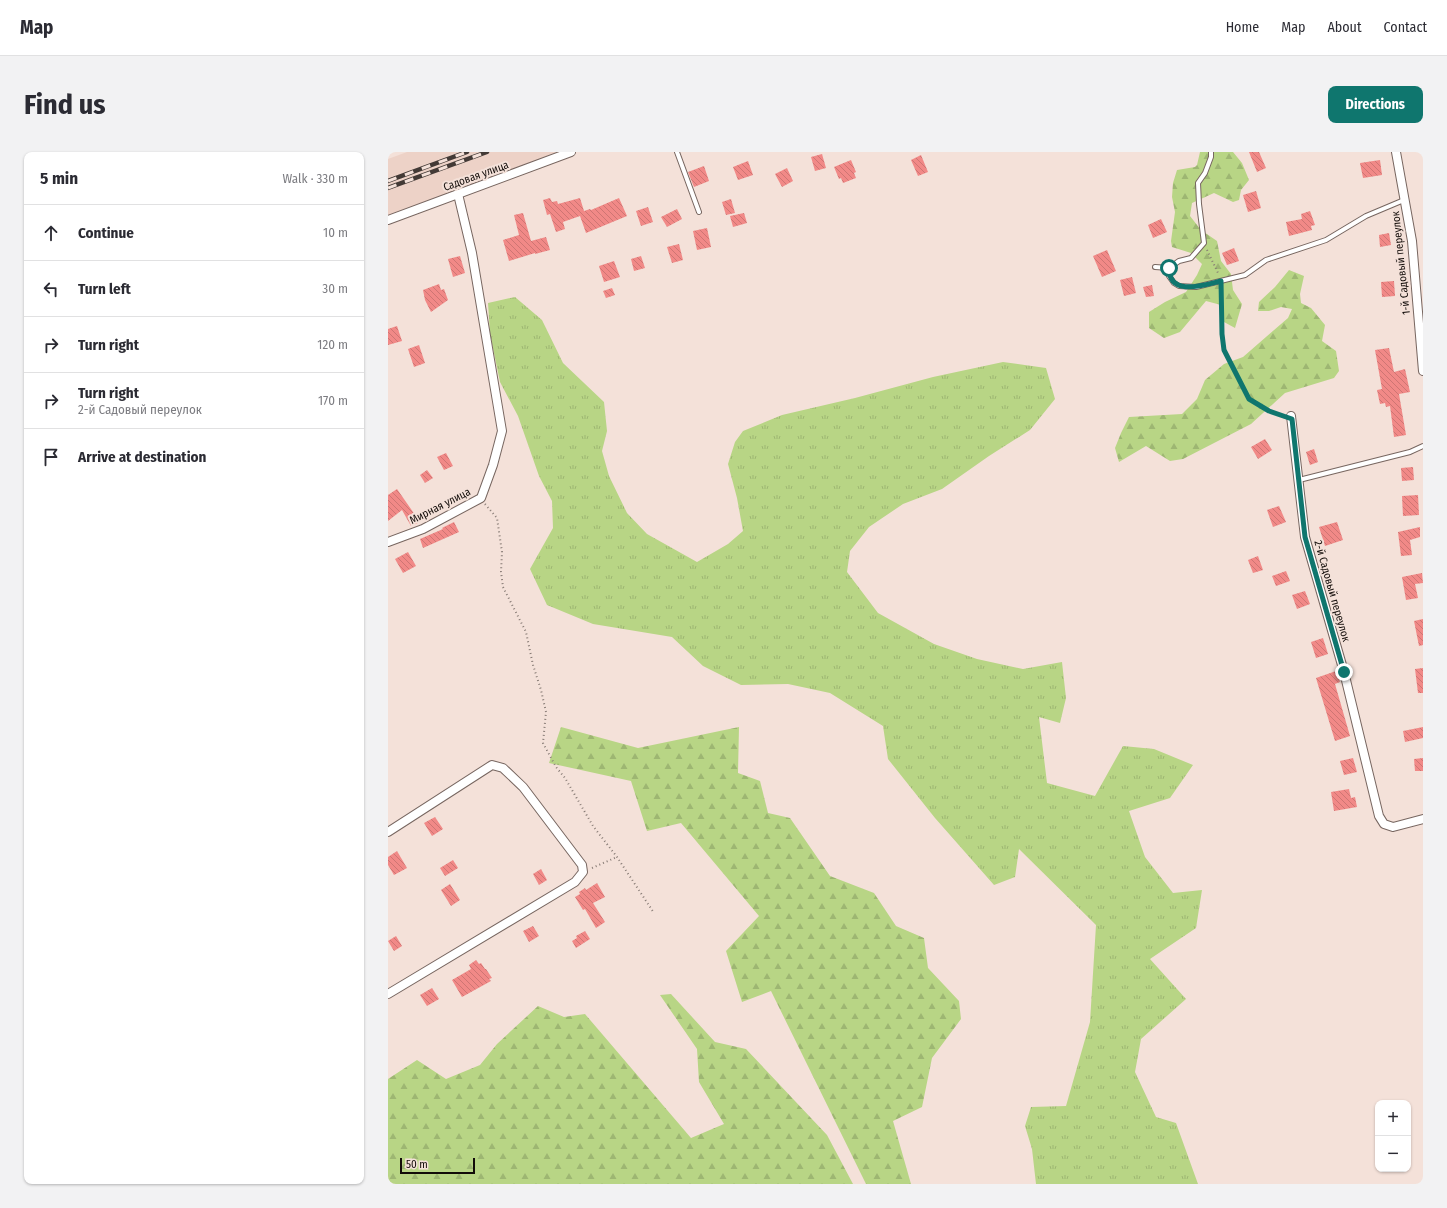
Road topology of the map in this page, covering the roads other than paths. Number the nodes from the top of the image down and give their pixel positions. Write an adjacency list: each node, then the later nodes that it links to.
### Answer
1 (571, 152): 5 (street, Садовая улица)
2 (677, 152): 7 (lane)
3 (1211, 152): 10 (lane)
4 (1396, 152): 6 (street, 1-й Садовый переулок)
5 (458, 194): 8 (street, Садовая улица); 15 (street, Мирная улица)
6 (1405, 200): 10 (lane); 11 (street, 1-й Садовый переулок)
7 (699, 212)
8 (388, 220)
9 (1155, 267): 10 (lane)
10 (1169, 268)
11 (1423, 371)
12 (1291, 417): 14 (street, 2-й Садовый переулок)
13 (1423, 446): 14 (lane)
14 (1299, 480): 16 (street, 2-й Садовый переулок)
15 (388, 542)
16 (1423, 819)
17 (388, 832): 18 (street)
18 (388, 994)

